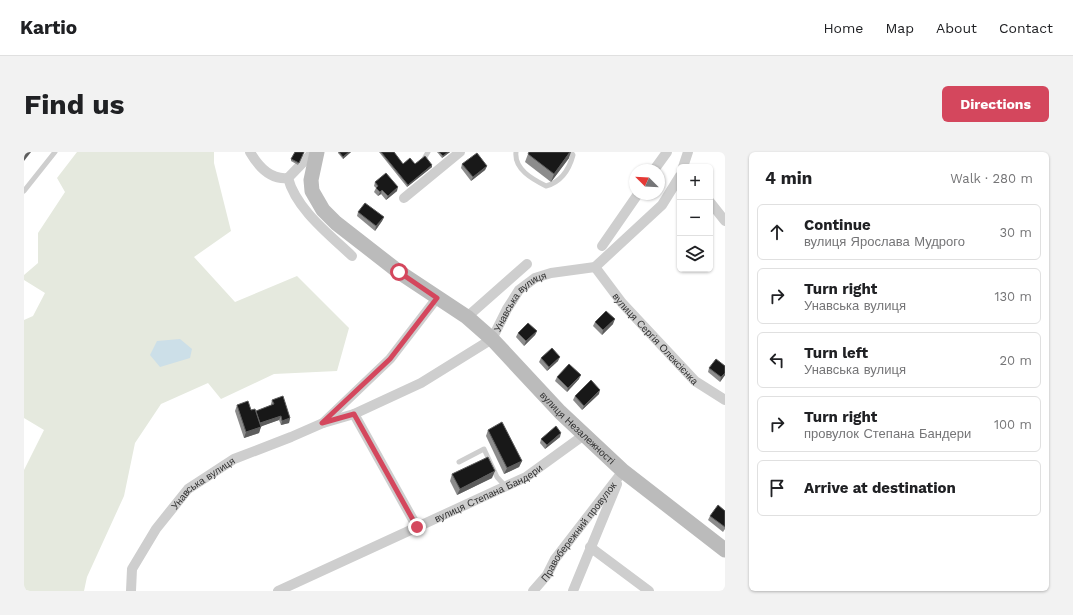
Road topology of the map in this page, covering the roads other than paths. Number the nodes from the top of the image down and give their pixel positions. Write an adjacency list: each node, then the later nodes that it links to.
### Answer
1 (55, 152): 14 (lane)
2 (250, 152): 12 (street)
3 (313, 152): 12 (street)
4 (317, 152): 23 (street, вулиця Незалежності)
5 (460, 152): 15 (street)
6 (516, 152): 7 (lane)
7 (571, 152)
8 (667, 152): 10 (street)
9 (688, 152): 11 (street)
10 (658, 164)
11 (684, 164)
12 (288, 178): 20 (street)
13 (677, 181): 22 (street)
14 (24, 191)
15 (404, 198)
16 (634, 200): 19 (street)
17 (713, 206): 18 (street)
18 (725, 221)
19 (602, 246)
20 (352, 256)
21 (527, 264): 24 (street)
22 (596, 267): 25 (street, Унавська вулиця); 26 (street, вулиця Сергія Олексієнка)
23 (437, 298): 24 (street, вулиця Незалежності); 28 (street, Унавська вулиця)
24 (467, 317): 25 (street, вулиця Незалежності)
25 (492, 339): 27 (street, Унавська вулиця); 29 (street, вулиця Незалежності)
26 (725, 400)
27 (354, 414): 28 (street, Унавська вулиця); 33 (street)
28 (322, 423): 36 (street, Унавська вулиця)
29 (584, 435): 31 (street, вулиця Незалежності); 32 (street, вулиця Степана Бандери)
30 (459, 462): 32 (lane)
31 (623, 471): 34 (street); 35 (street, вулиця Незалежності); 38 (street, Правобережний провулок)
32 (506, 486): 33 (street, вулиця Степана Бандери)
33 (417, 527): 37 (street, вулиця Степана Бандери)
34 (590, 547): 39 (street); 40 (street)
35 (725, 550)
36 (131, 591)
37 (278, 591)
38 (533, 591)
39 (573, 591)
40 (649, 591)

